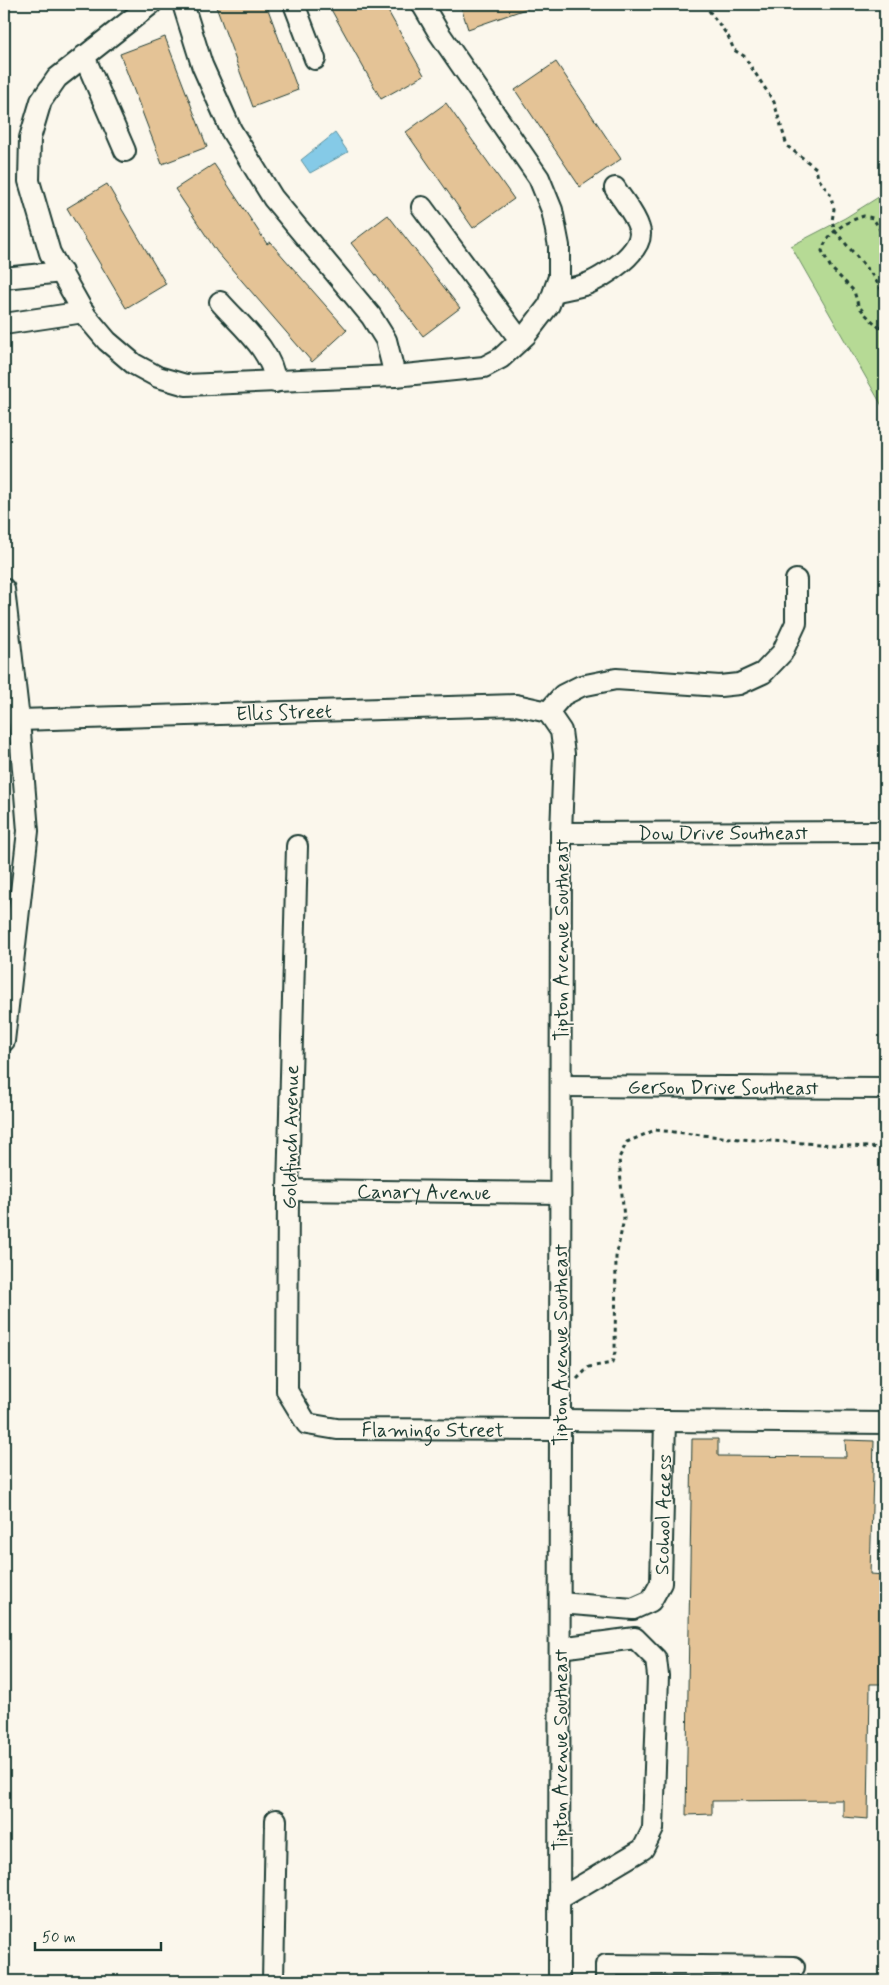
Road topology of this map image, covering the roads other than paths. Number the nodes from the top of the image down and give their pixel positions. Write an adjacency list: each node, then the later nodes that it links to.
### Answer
1 (151, 4): 5 (street)
2 (183, 4): 17 (street)
3 (294, 4): 6 (street)
4 (422, 4): 12 (street)
5 (84, 56): 7 (street); 10 (street)
6 (315, 59)
7 (126, 151)
8 (615, 188): 12 (street)
9 (422, 207): 16 (street)
10 (62, 272): 11 (street); 14 (street)
11 (4, 278)
12 (554, 292): 16 (street)
13 (220, 302): 18 (street)
14 (84, 312): 15 (street); 18 (street)
15 (4, 324)
16 (520, 340): 17 (street)
17 (395, 376): 18 (street)
18 (276, 382)
19 (796, 580): 21 (street)
20 (4, 589): 22 (street)
21 (548, 712): 22 (street, Ellis Street); 24 (street, Tipton Avenue Southeast)
22 (19, 720): 26 (street)
23 (885, 832): 24 (street, Dow Drive Southeast)
24 (561, 833): 27 (street, Tipton Avenue Southeast)
25 (297, 846): 29 (street, Goldfinch Avenue)
26 (4, 1041)
27 (561, 1086): 28 (street, Gerson Drive Southeast); 30 (street, Tipton Avenue Southeast)
28 (885, 1088)
29 (288, 1190): 30 (street, Canary Avenue); 33 (street, Goldfinch Avenue)
30 (560, 1193): 34 (street, Tipton Avenue Southeast)
31 (665, 1421): 32 (street, Flamingo Street); 34 (street, Flamingo Street); 35 (street, Scohool Access)
32 (885, 1423)
33 (307, 1424): 34 (street, Flamingo Street)
34 (560, 1425): 35 (street, Tipton Avenue Southeast)
35 (560, 1603): 36 (street, Tipton Avenue Southeast)
36 (560, 1648): 38 (street, Tipton Avenue Southeast); 38 (street)
37 (276, 1820): 40 (street)
38 (559, 1898): 41 (street, Tipton Avenue Southeast)
39 (794, 1967): 42 (street)
40 (272, 1981)
41 (559, 1981)
42 (606, 1981)

